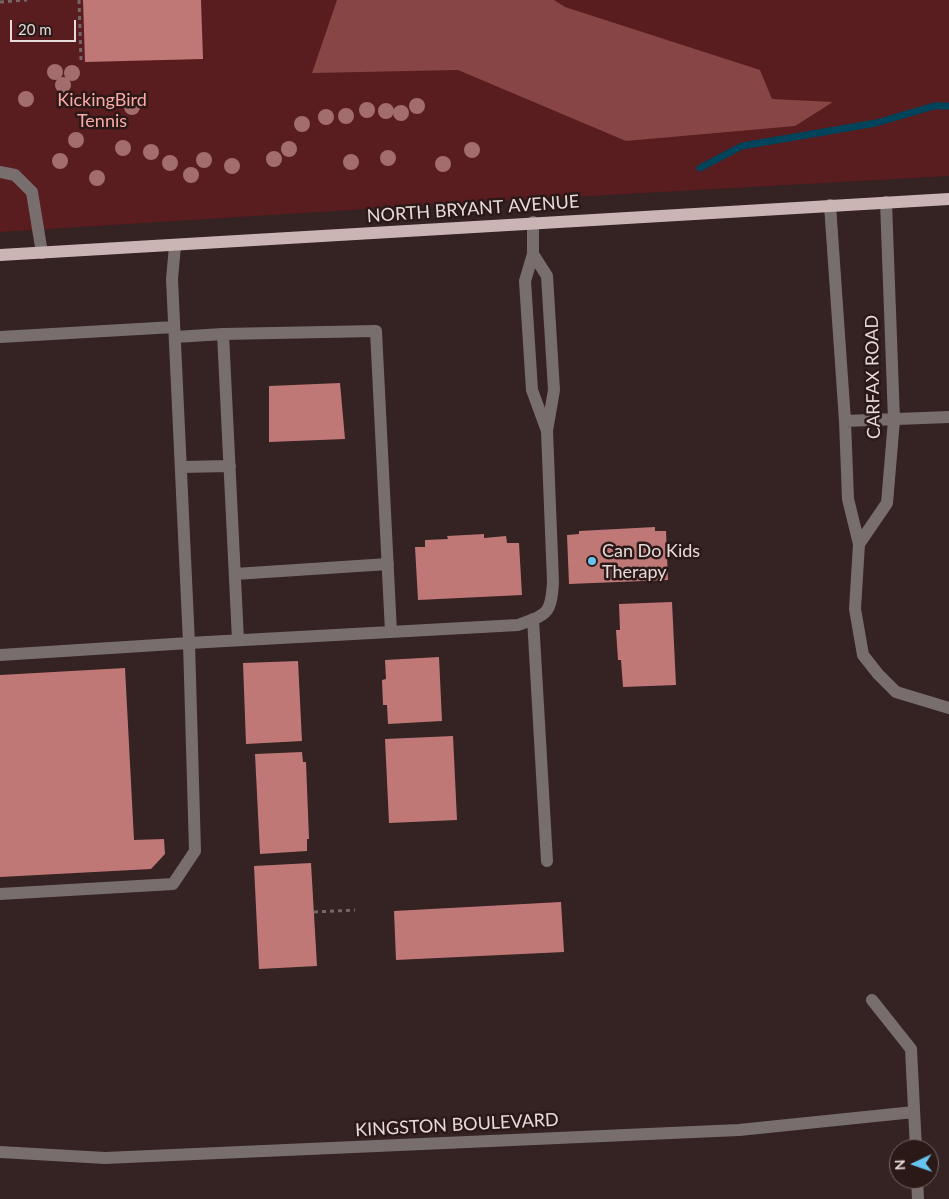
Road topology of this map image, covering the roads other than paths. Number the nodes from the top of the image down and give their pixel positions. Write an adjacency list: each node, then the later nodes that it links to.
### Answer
1 (0, 172): 7 (street)
2 (949, 199): 3 (main road, NORTH BRYANT AVENUE)
3 (886, 202): 4 (main road, NORTH BRYANT AVENUE); 14 (street, CARFAX ROAD)
4 (830, 205): 5 (main road, NORTH BRYANT AVENUE); 15 (street, CARFAX ROAD)
5 (533, 222): 6 (main road, NORTH BRYANT AVENUE); 8 (street)
6 (175, 246): 7 (main road, NORTH BRYANT AVENUE); 10 (street)
7 (42, 253): 9 (main road, NORTH BRYANT AVENUE)
8 (534, 254): 16 (street); 16 (street)
9 (0, 255)
10 (174, 332): 11 (street); 12 (street); 18 (street)
11 (224, 334): 17 (street); 20 (street)
12 (0, 337)
13 (949, 417): 14 (street)
14 (894, 420): 15 (street); 19 (street, CARFAX ROAD)
15 (845, 421): 19 (street, CARFAX ROAD)
16 (547, 431): 22 (street)
17 (230, 466): 18 (street); 21 (street)
18 (181, 468): 25 (street)
19 (859, 544): 27 (street, CARFAX ROAD)
20 (388, 564): 21 (street); 23 (street)
21 (234, 574): 24 (street)
22 (533, 619): 23 (street); 28 (street)
23 (391, 632): 24 (street)
24 (238, 640): 25 (street)
25 (189, 643): 26 (street); 29 (street)
26 (0, 655)
27 (949, 708)
28 (546, 861)
29 (0, 894)
30 (872, 1000): 31 (street)
31 (914, 1112): 32 (street); 33 (street, KINGSTON BOULEVARD)
32 (915, 1139)
33 (0, 1152)

